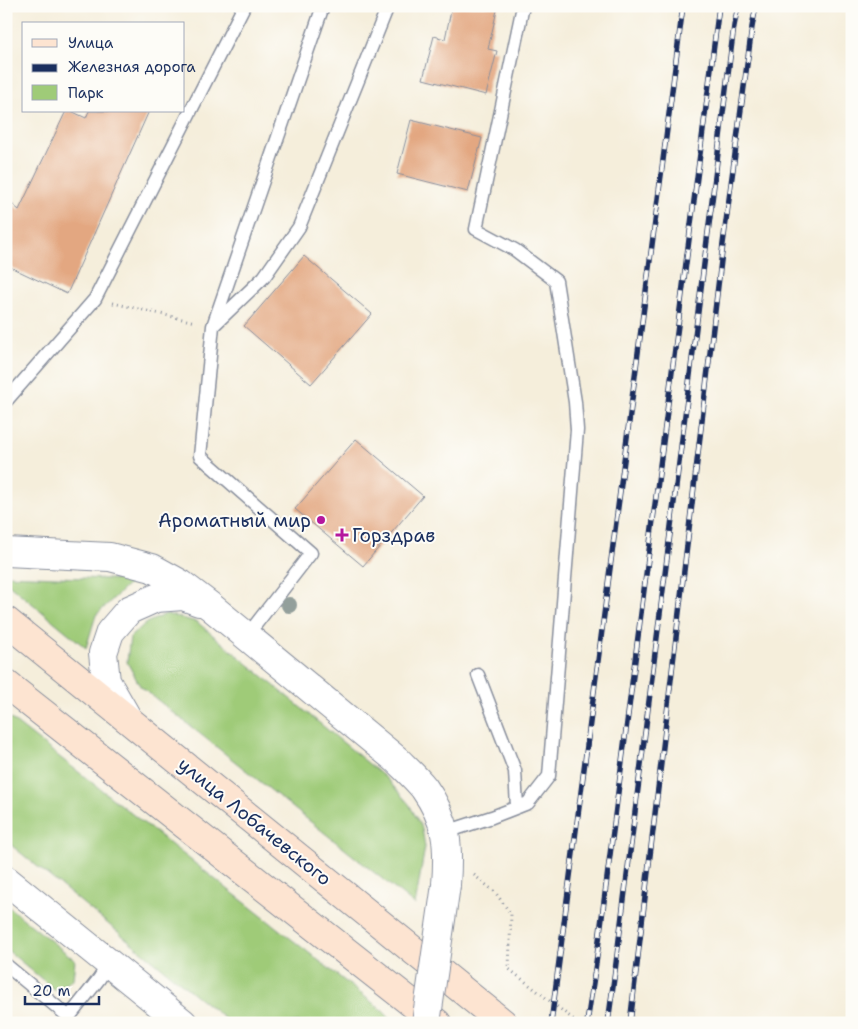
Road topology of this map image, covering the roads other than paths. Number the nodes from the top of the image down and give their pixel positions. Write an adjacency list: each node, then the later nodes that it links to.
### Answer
1 (244, 6): 6 (lane)
2 (323, 6): 5 (lane)
3 (388, 6): 5 (lane)
4 (523, 6): 14 (lane)
5 (213, 326): 10 (lane)
6 (6, 401)
7 (6, 552): 8 (street)
8 (210, 606): 13 (street); 15 (street)
9 (6, 621): 13 (main road, улица Лобачевского)
10 (256, 624)
11 (478, 675): 14 (lane)
12 (6, 684): 22 (main road)
13 (128, 718): 23 (main road, улица Лобачевского)
14 (517, 807): 15 (lane)
15 (446, 832): 21 (street, bridge)
16 (6, 880): 17 (street)
17 (109, 963): 19 (lane); 20 (street)
18 (6, 965): 19 (lane)
19 (68, 1020)
20 (183, 1023)
21 (426, 1023)
22 (437, 1023)
23 (503, 1023)

